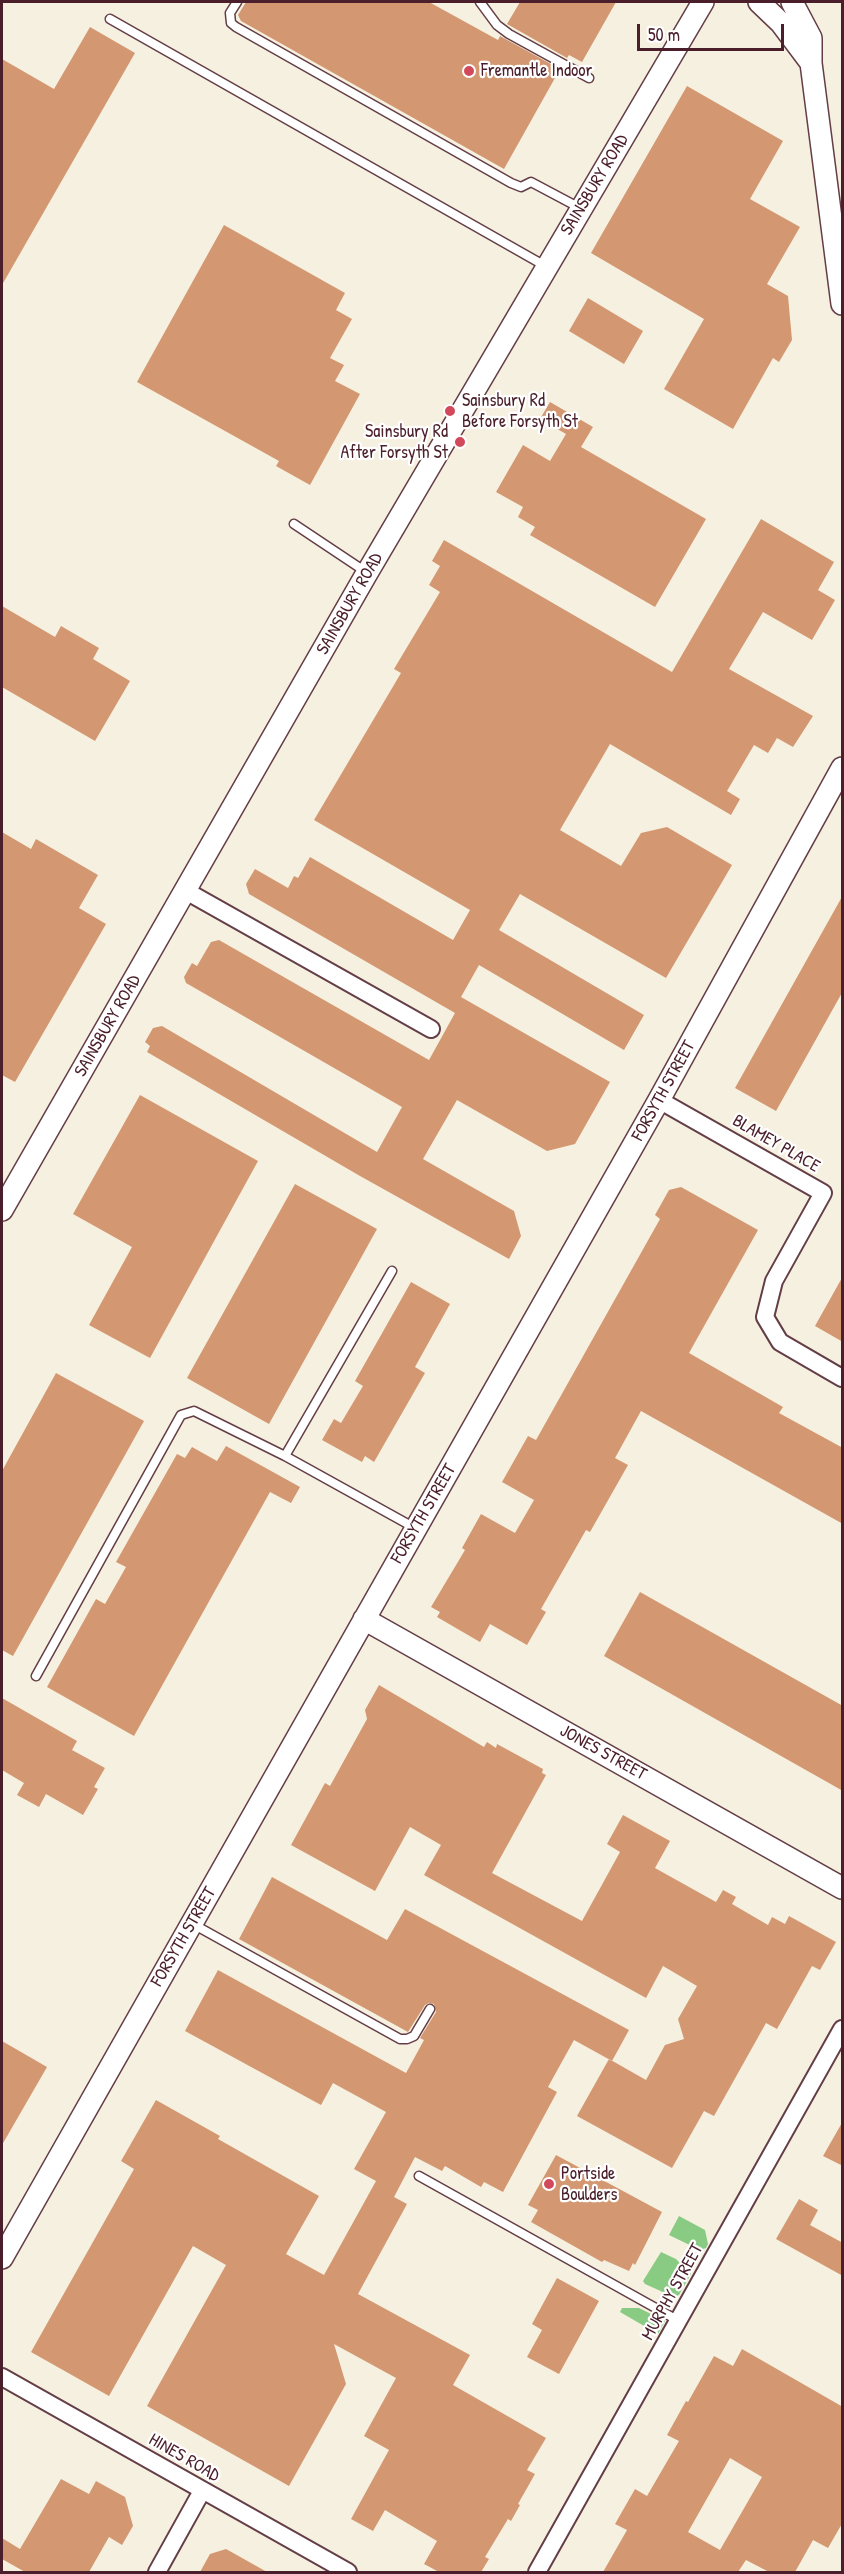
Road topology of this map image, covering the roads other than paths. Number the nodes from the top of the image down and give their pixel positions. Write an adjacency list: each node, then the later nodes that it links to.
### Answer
1 (237, 2): 9 (lane)
2 (480, 2): 8 (lane)
3 (703, 2): 9 (street, SAINSBURY ROAD)
4 (759, 2): 7 (street)
5 (792, 2): 7 (street)
6 (110, 19): 10 (lane)
7 (811, 63): 11 (street)
8 (589, 78)
9 (581, 208): 10 (street, SAINSBURY ROAD)
10 (547, 267): 13 (street, SAINSBURY ROAD)
11 (843, 304)
12 (294, 524): 13 (lane)
13 (367, 573): 15 (street, SAINSBURY ROAD)
14 (843, 768): 17 (street, FORSYTH STREET)
15 (186, 891): 16 (street); 18 (street, SAINSBURY ROAD)
16 (431, 1029)
17 (659, 1100): 20 (street, BLAMEY PLACE); 22 (street, FORSYTH STREET)
18 (2, 1210)
19 (392, 1271): 21 (lane)
20 (843, 1378)
21 (285, 1456): 22 (lane); 24 (lane)
22 (416, 1528): 23 (street, FORSYTH STREET)
23 (364, 1619): 25 (street, JONES STREET); 26 (street, FORSYTH STREET)
24 (36, 1676)
25 (843, 1888)
26 (191, 1923): 27 (lane); 30 (street, FORSYTH STREET)
27 (430, 2009)
28 (843, 2029): 31 (street, MURPHY STREET)
29 (419, 2176): 31 (lane)
30 (2, 2259)
31 (680, 2321): 36 (street, MURPHY STREET)
32 (2, 2377): 33 (street, HINES ROAD)
33 (202, 2491): 34 (street); 35 (street, HINES ROAD)
34 (157, 2572)
35 (348, 2572)
36 (537, 2572)

